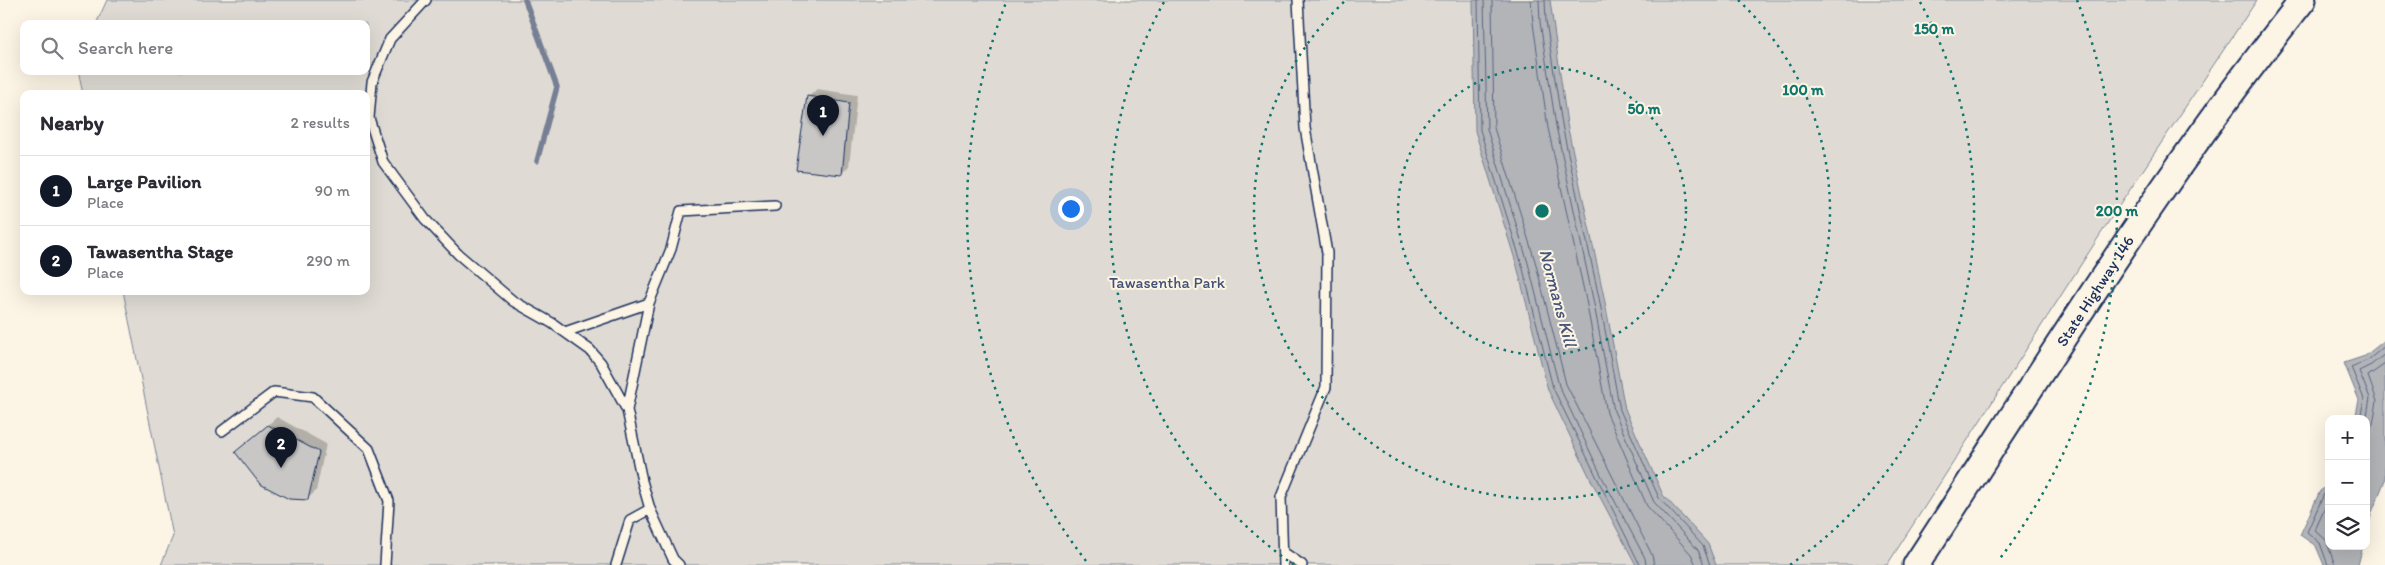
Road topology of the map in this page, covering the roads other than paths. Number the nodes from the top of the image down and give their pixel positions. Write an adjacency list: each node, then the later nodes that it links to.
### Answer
1 (426, 0): 4 (lane)
2 (1298, 0): 12 (lane)
3 (2303, 0): 18 (main road, State Highway 146)
4 (370, 106)
5 (370, 121): 8 (lane)
6 (775, 206): 7 (lane)
7 (649, 303): 8 (lane); 9 (lane)
8 (565, 332): 9 (lane)
9 (627, 410): 11 (lane)
10 (222, 431): 13 (lane)
11 (650, 509): 14 (lane); 15 (lane)
12 (1283, 552): 16 (lane); 17 (lane)
13 (385, 565)
14 (616, 565)
15 (679, 565)
16 (1284, 565)
17 (1302, 565)
18 (1916, 565)

